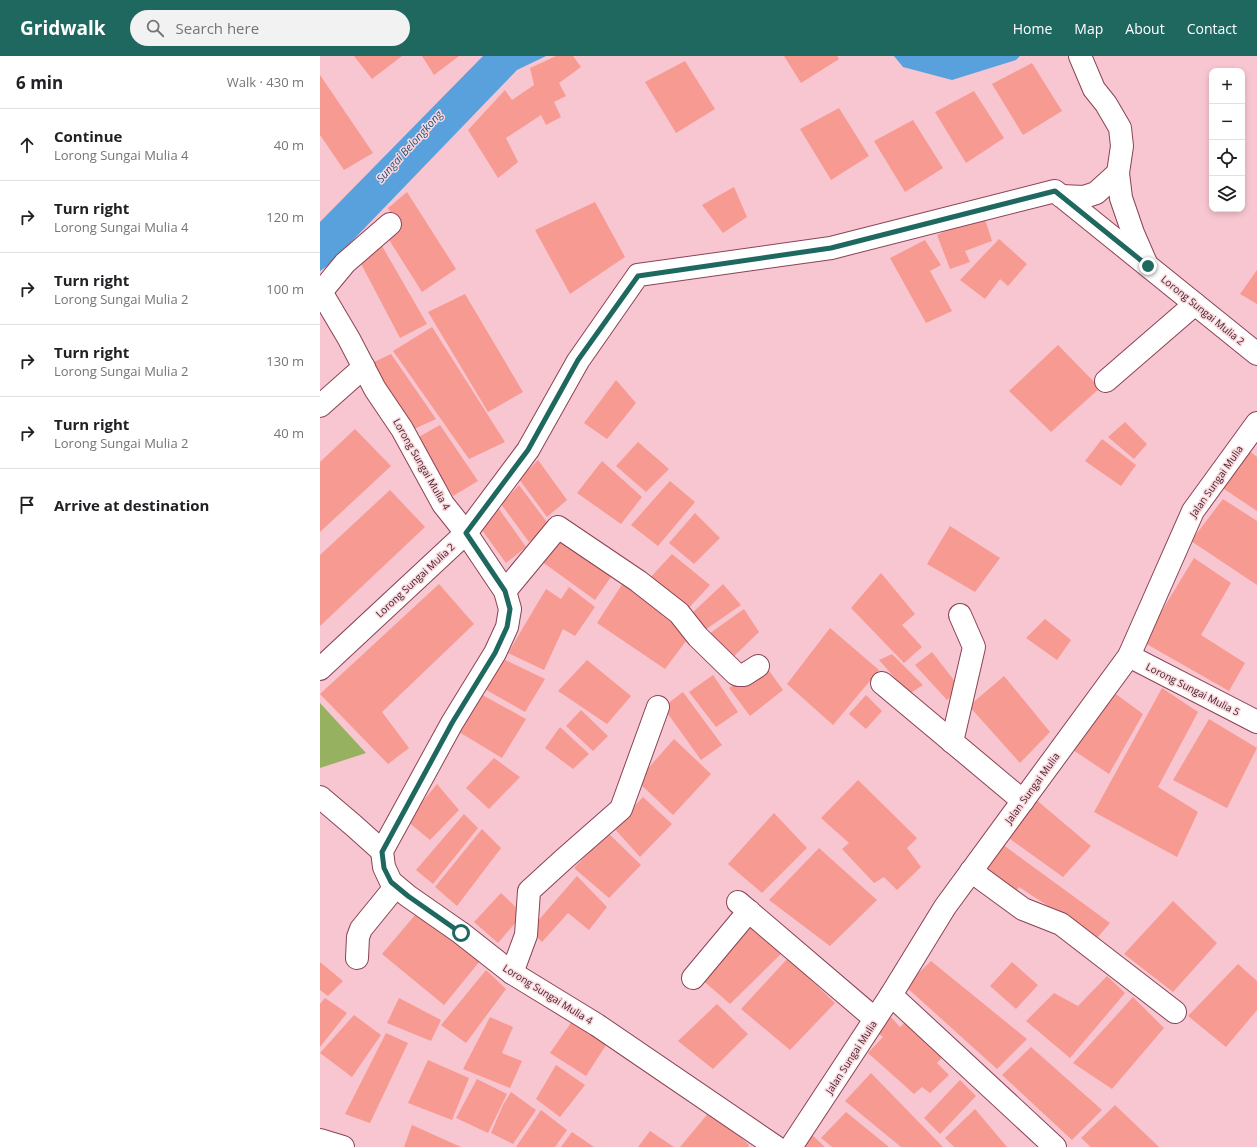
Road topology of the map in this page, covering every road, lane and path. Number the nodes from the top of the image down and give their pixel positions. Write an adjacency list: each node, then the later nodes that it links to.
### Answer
1 (1080, 56): 2 (street)
2 (1118, 173): 3 (street); 5 (street)
3 (1060, 196): 5 (street, Lorong Sungai Mulia 2); 13 (street, Lorong Sungai Mulia 2)
4 (390, 224): 6 (street)
5 (1148, 266): 7 (street, Lorong Sungai Mulia 2)
6 (320, 291): 9 (street, Lorong Sungai Mulia 4)
7 (1195, 304): 8 (street, Lorong Sungai Mulia 2); 10 (street)
8 (1257, 354)
9 (364, 367): 11 (street); 13 (street, Lorong Sungai Mulia 4)
10 (1106, 381)
11 (320, 406)
12 (1257, 422): 16 (street, Jalan Sungai Mulia)
13 (466, 533): 14 (street, Lorong Sungai Mulia 4); 18 (street, Lorong Sungai Mulia 2)
14 (505, 591): 17 (street); 25 (street, Lorong Sungai Mulia 4)
15 (960, 615): 22 (street)
16 (1129, 656): 21 (street, Lorong Sungai Mulia 5); 24 (street, Jalan Sungai Mulia)
17 (758, 666)
18 (320, 669)
19 (882, 683): 22 (street)
20 (658, 707): 29 (street)
21 (1257, 722)
22 (952, 742): 24 (street)
23 (320, 798): 25 (street)
24 (1023, 801): 26 (street, Jalan Sungai Mulia)
25 (382, 852): 27 (street, Lorong Sungai Mulia 4)
26 (971, 871): 31 (street, Jalan Sungai Mulia); 32 (street)
27 (396, 886): 28 (street); 29 (street, Lorong Sungai Mulia 4)
28 (357, 958)
29 (512, 973): 36 (street, Lorong Sungai Mulia 4)
30 (693, 978): 33 (street)
31 (891, 995): 33 (street, Jalan Sungai Mulia); 38 (street)
32 (1175, 1012)
33 (875, 1019): 37 (street, Jalan Sungai Mulia)
34 (320, 1140): 35 (street)
35 (343, 1147)
36 (776, 1147)
37 (791, 1147)
38 (1055, 1147)

